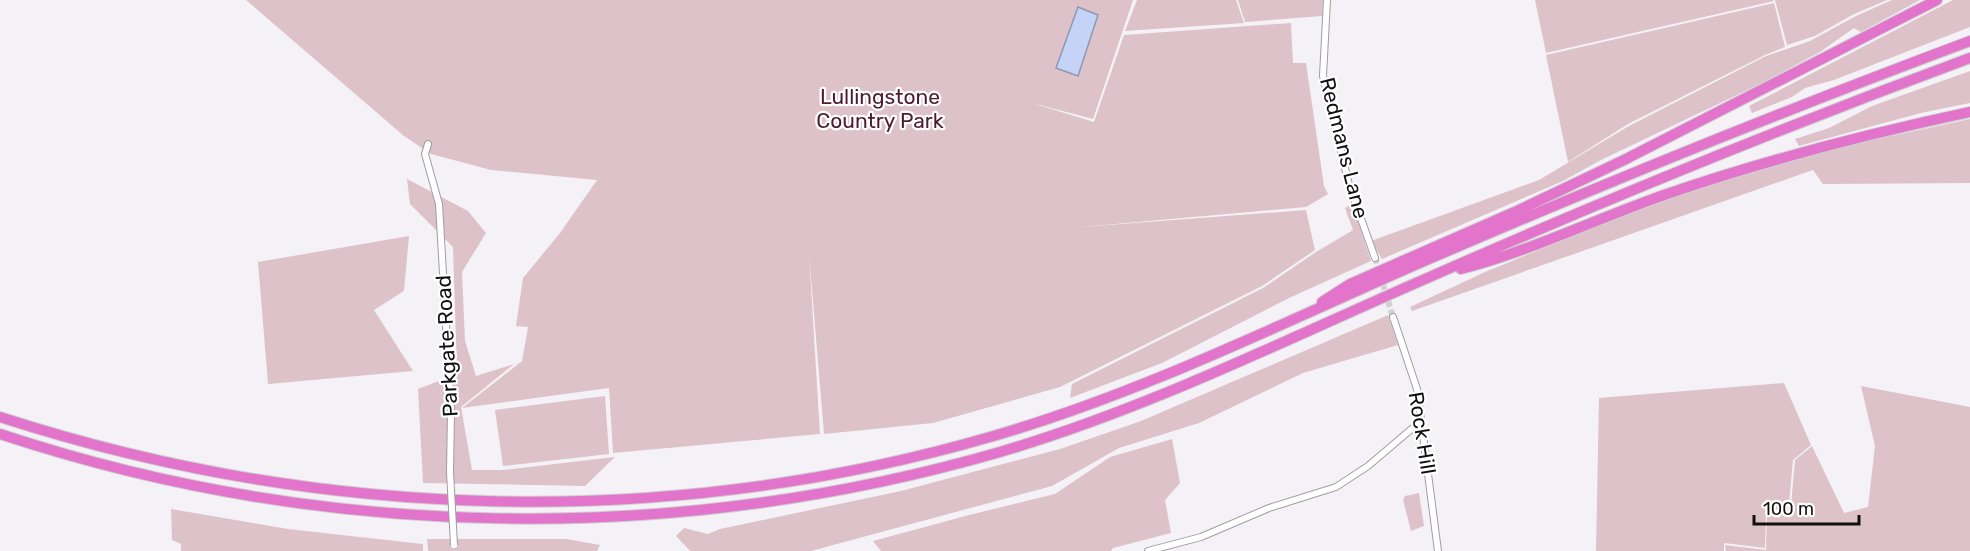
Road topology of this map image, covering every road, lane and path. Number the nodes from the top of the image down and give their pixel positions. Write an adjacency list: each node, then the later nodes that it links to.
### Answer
1 (1327, 0): 7 (street, Redmans Lane)
2 (1937, 0): 9 (highway)
3 (1970, 41): 9 (highway)
4 (1970, 58): 8 (highway)
5 (1970, 112): 8 (highway)
6 (428, 144): 14 (street, Parkgate Road, bridge)
7 (1375, 258)
8 (1427, 278): 13 (highway)
9 (1308, 313): 11 (highway)
10 (1393, 317): 12 (street, Rock Hill)
11 (0, 417)
12 (1421, 421): 15 (street); 16 (street, Rock Hill)
13 (0, 434)
14 (454, 548)
15 (1148, 551)
16 (1438, 551)

